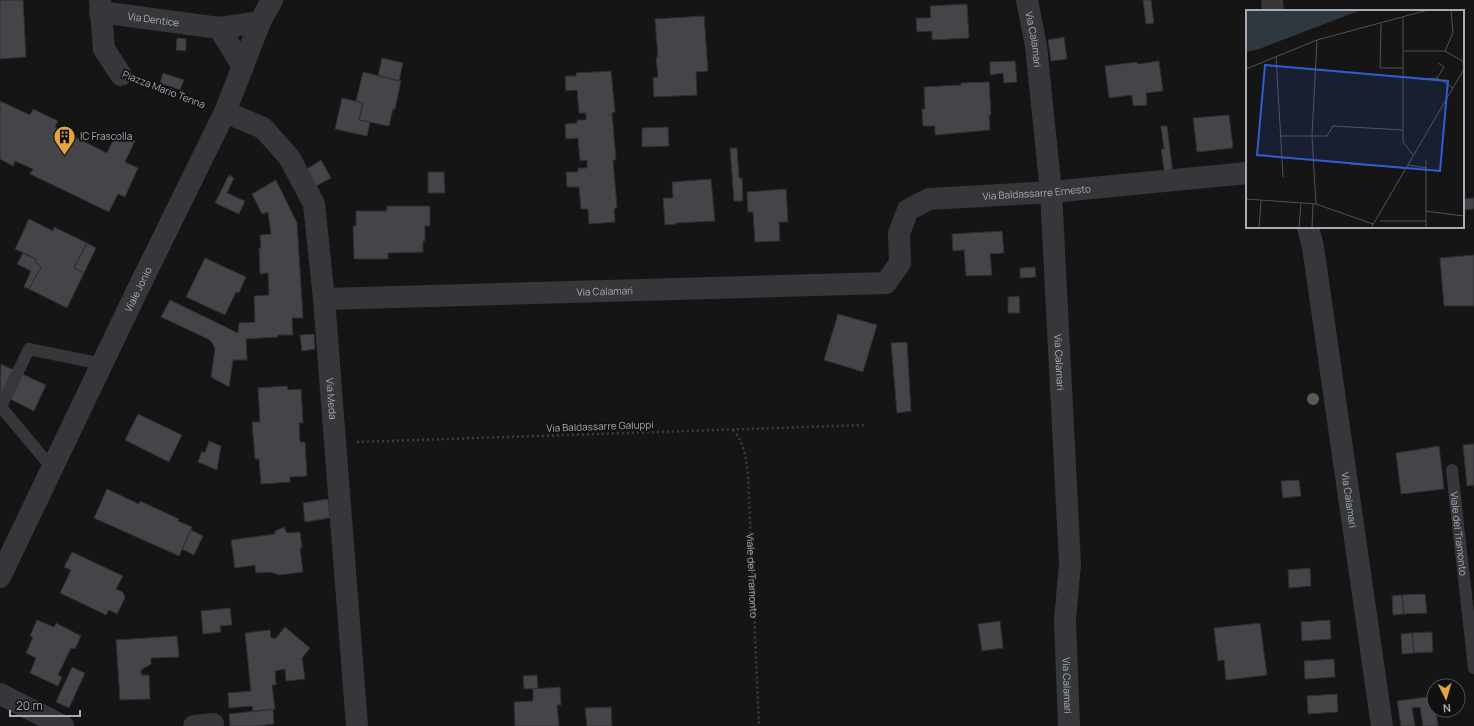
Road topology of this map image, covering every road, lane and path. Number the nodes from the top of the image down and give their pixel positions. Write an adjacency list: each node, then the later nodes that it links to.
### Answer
1 (272, 0): 6 (street, Viale Jonio)
2 (1027, 0): 12 (street, Via Calamari)
3 (1272, 0): 5 (street)
4 (100, 6): 7 (street, Via Dentice); 9 (street, Piazza Mario Tenna)
5 (1273, 10)
6 (260, 22): 7 (street, Via Dentice); 8 (street, Viale Jonio)
7 (219, 28): 8 (street)
8 (243, 67): 10 (street, Viale Jonio)
9 (121, 75): 10 (path, Piazza Mario Tenna)
10 (225, 112): 15 (street, Via Meda); 16 (street, Viale Jonio)
11 (1246, 173): 12 (street, Via Baldassarre Ernesto)
12 (1051, 192): 14 (street, Via Baldassarre Ernesto); 28 (street, Via Calamari)
13 (1308, 228): 29 (street, Via Calamari)
14 (886, 283): 15 (street, Via Calamari)
15 (324, 299): 19 (street, Via Meda)
16 (102, 364): 20 (street, Viale Jonio); 20 (lane)
17 (866, 425): 18 (path, Via Baldassarre Galuppi)
18 (732, 429): 19 (path, Via Baldassarre Galuppi); 27 (path, Viale del Tramonto)
19 (335, 443): 26 (street, Via Meda)
20 (52, 468): 22 (street, Viale Jonio)
21 (1452, 470): 23 (lane, Viale del Tramonto)
22 (0, 577)
23 (1474, 668)
24 (0, 694): 25 (street)
25 (63, 726)
26 (357, 726)
27 (759, 726)
28 (1069, 726)
29 (1382, 726)

